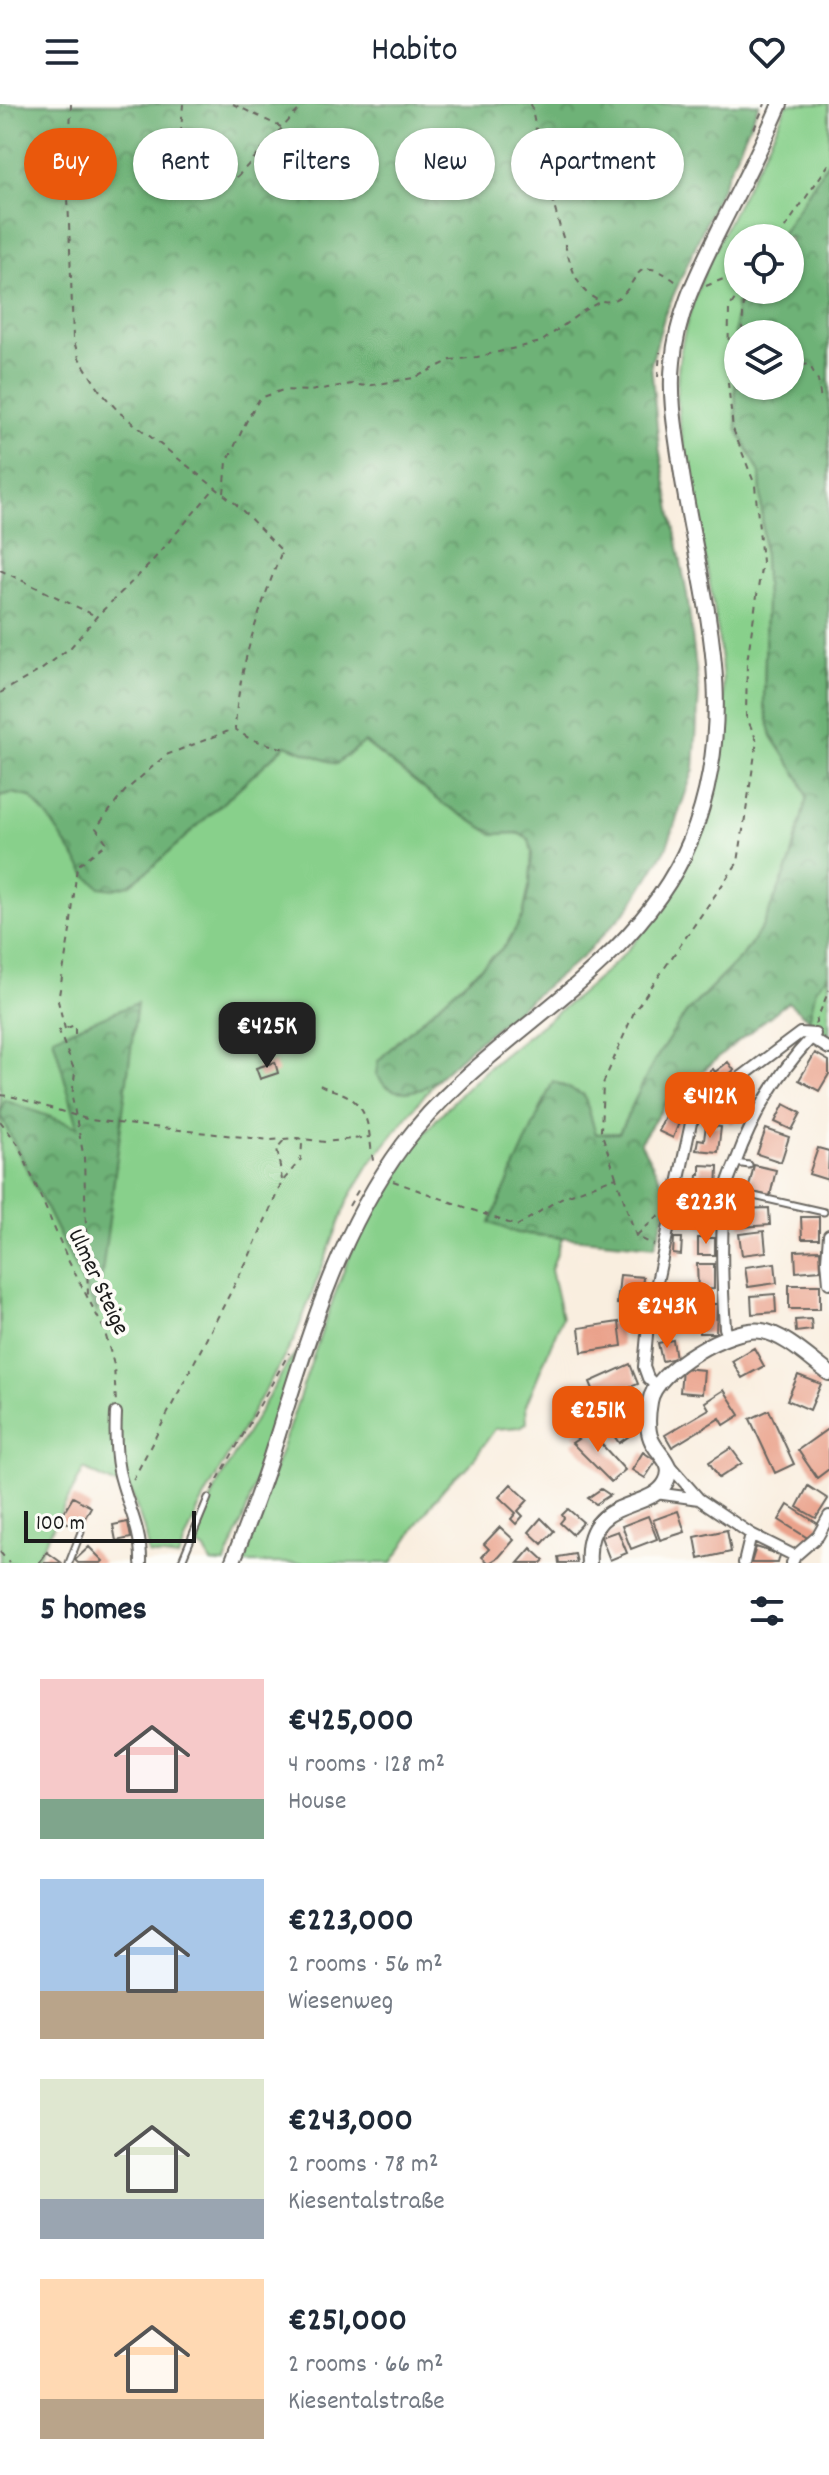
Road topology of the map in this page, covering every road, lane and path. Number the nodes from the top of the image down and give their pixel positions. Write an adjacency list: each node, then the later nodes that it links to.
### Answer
1 (71, 104): 22 (path)
2 (183, 104): 10 (path)
3 (233, 104): 8 (path)
4 (304, 104): 8 (path)
5 (531, 104): 15 (path)
6 (765, 104): 9 (path)
7 (780, 104): 14 (street)
8 (282, 128)
9 (753, 131)
10 (254, 159)
11 (829, 164): 12 (path)
12 (788, 224)
13 (724, 277): 14 (path)
14 (685, 289): 15 (path); 44 (street)
15 (601, 301): 23 (path)
16 (660, 353): 18 (path)
17 (804, 365): 19 (path)
18 (659, 388)
19 (821, 401)
20 (829, 424): 21 (path)
21 (827, 436)
22 (214, 488): 23 (path); 25 (path)
23 (224, 494): 27 (path)
24 (0, 570): 25 (path)
25 (97, 616): 26 (path)
26 (0, 693)
27 (235, 729): 28 (path); 30 (path)
28 (285, 749)
29 (829, 990): 32 (path)
30 (65, 1029): 31 (path); 36 (path)
31 (75, 1034)
32 (811, 1035): 33 (street); 42 (street); 47 (street)
33 (829, 1049)
34 (320, 1085): 38 (path)
35 (0, 1095): 36 (path)
36 (74, 1116): 39 (path); 54 (path)
37 (0, 1121): 54 (path, Ulmer Steige)
38 (371, 1137): 40 (path); 44 (path)
39 (288, 1138): 40 (path); 45 (path)
40 (297, 1138): 45 (path)
41 (382, 1154): 44 (path)
42 (735, 1162): 43 (lane); 46 (street)
43 (749, 1165)
44 (373, 1173): 49 (path); 51 (path); 74 (street)
45 (282, 1182): 61 (path)
46 (726, 1189): 48 (lane); 55 (street)
47 (673, 1203): 51 (path); 52 (street)
48 (824, 1212)
49 (345, 1215)
50 (829, 1235): 53 (street)
51 (636, 1236): 52 (path)
52 (662, 1250): 58 (street)
53 (829, 1283)
54 (88, 1297): 59 (path, Ulmer Steige)
55 (728, 1336): 57 (street); 58 (street)
56 (291, 1350): 63 (path)
57 (829, 1373)
58 (656, 1386): 60 (street)
59 (116, 1413): 61 (street)
60 (670, 1466): 62 (street); 64 (street)
61 (126, 1493): 72 (street)
62 (656, 1493): 64 (street); 75 (street)
63 (208, 1498): 73 (lane)
64 (699, 1499): 67 (street)
65 (829, 1516): 69 (street)
66 (81, 1532): 71 (lane)
67 (751, 1534): 69 (street); 76 (street)
68 (0, 1552): 70 (path)
69 (794, 1559)
70 (9, 1563)
71 (69, 1563)
72 (141, 1563)
73 (181, 1563)
74 (232, 1563)
75 (589, 1563)
76 (744, 1563)

